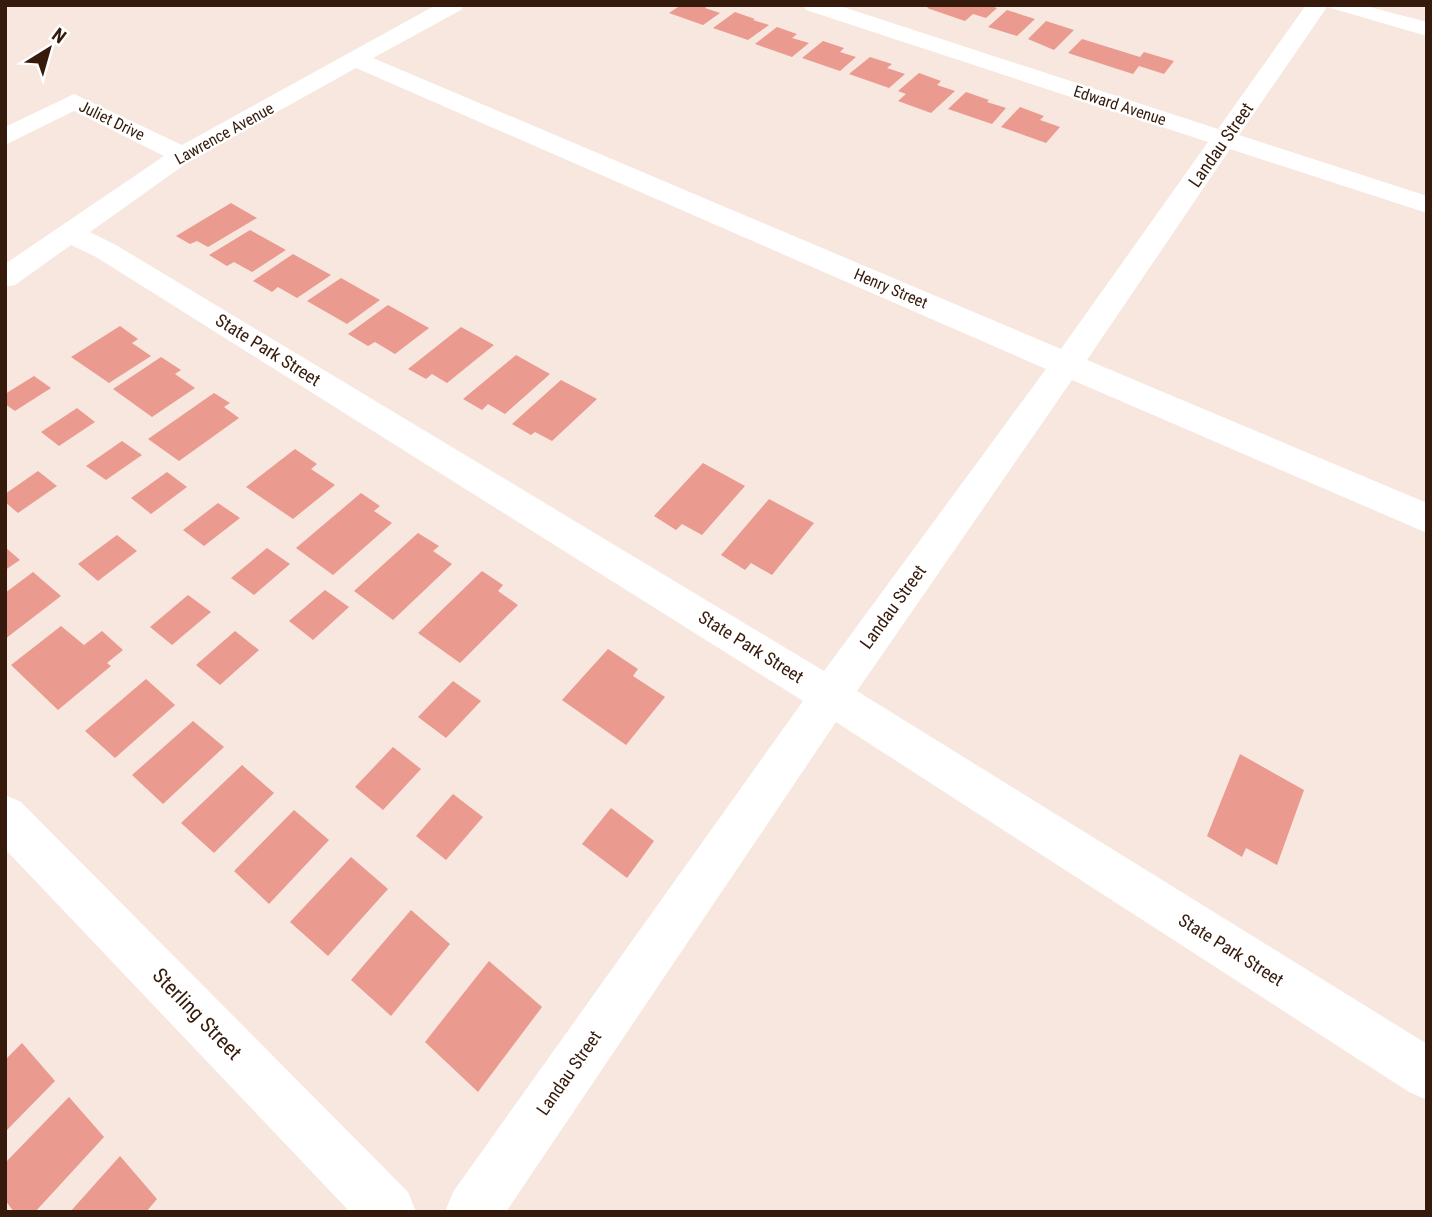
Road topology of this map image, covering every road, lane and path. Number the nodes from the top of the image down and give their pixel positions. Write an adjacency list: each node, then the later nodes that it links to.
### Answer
1 (453, 5): 6 (street, Lawrence Avenue)
2 (814, 5): 8 (street, Edward Avenue)
3 (1317, 5): 8 (street, Landau Street)
4 (1336, 5): 5 (street)
5 (1427, 29)
6 (355, 59): 9 (street, Lawrence Avenue); 13 (street, Henry Street)
7 (5, 137): 9 (street, Juliet Drive)
8 (1225, 139): 10 (street, Edward Avenue); 13 (street, Landau Street)
9 (182, 155): 11 (street, Lawrence Avenue)
10 (1427, 205)
11 (68, 233): 12 (street, Lawrence Avenue); 15 (street, State Park Street)
12 (5, 278)
13 (1068, 364): 14 (street, Henry Street); 15 (street, Landau Street)
14 (1427, 519)
15 (830, 696): 17 (street, State Park Street); 19 (street, Landau Street)
16 (5, 817): 18 (street, Sterling Street)
17 (1427, 1074)
18 (388, 1212)
19 (473, 1212)

